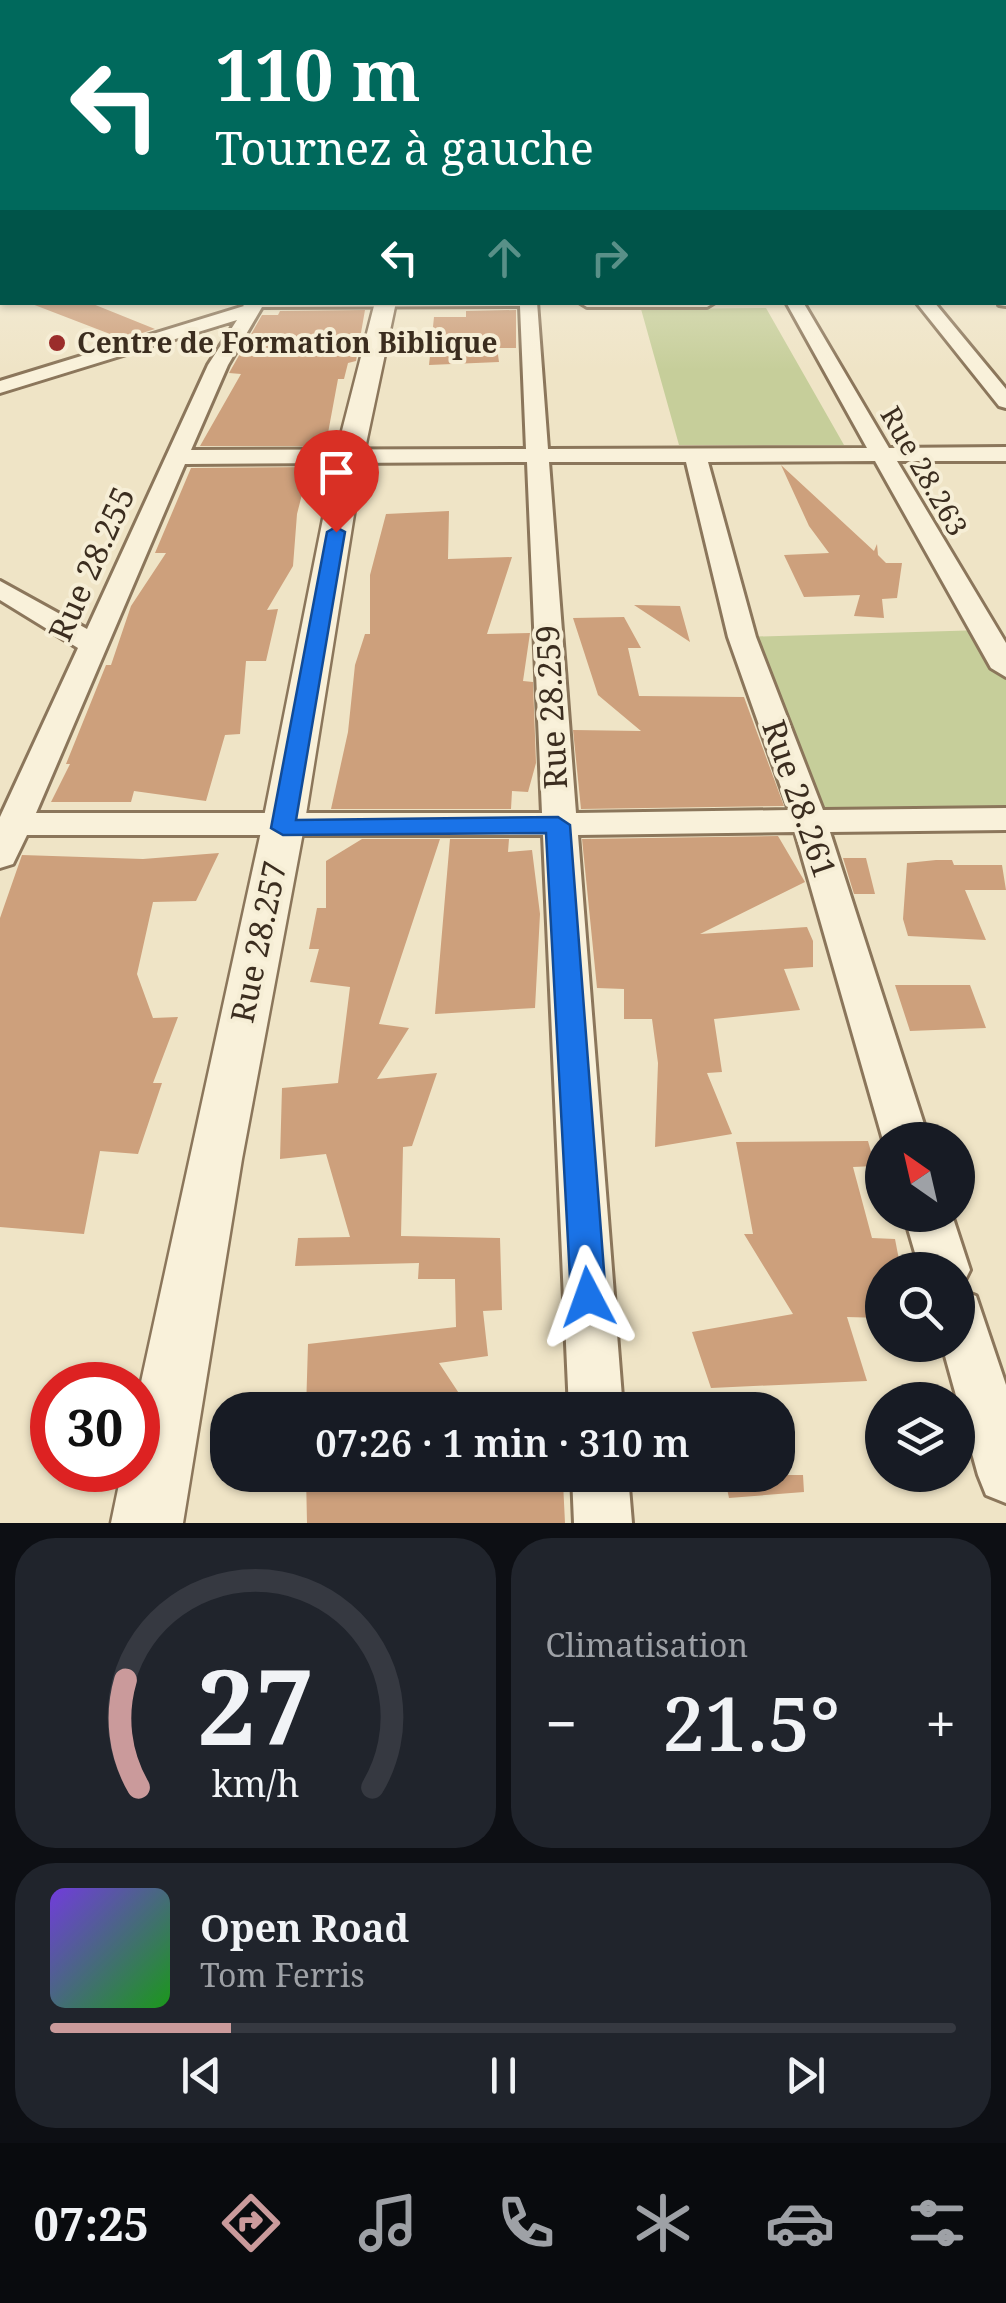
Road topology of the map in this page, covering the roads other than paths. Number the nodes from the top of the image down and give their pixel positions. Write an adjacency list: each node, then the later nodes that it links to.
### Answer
1 (297, 305): 6 (street)
2 (386, 305): 13 (street, Rue 28.257)
3 (528, 305): 14 (street, Rue 28.259)
4 (796, 305): 10 (street, Rue 28.263)
5 (926, 305): 8 (street)
6 (252, 306): 7 (street); 11 (street, Rue 28.255)
7 (0, 387)
8 (1006, 402)
9 (1006, 454): 10 (street)
10 (880, 456): 12 (street); 17 (street, Rue 28.263)
11 (178, 457): 13 (street); 16 (street, Rue 28.255)
12 (696, 457): 14 (street); 19 (street, Rue 28.261)
13 (349, 458): 14 (street); 22 (street, Rue 28.257)
14 (540, 458): 21 (street, Rue 28.259)
15 (0, 589): 16 (street)
16 (93, 646): 20 (street, Rue 28.255)
17 (1006, 668)
18 (1006, 819): 19 (street)
19 (810, 822): 21 (street); 24 (street, Rue 28.261)
20 (16, 824): 22 (street); 23 (street, Rue 28.255)
21 (558, 825): 22 (street); 26 (street, Rue 28.259)
22 (283, 828): 29 (street, Rue 28.257)
23 (0, 856)
24 (901, 1122)
25 (973, 1362): 27 (street)
26 (595, 1392)
27 (1006, 1474)
28 (601, 1492): 30 (street)
29 (147, 1523)
30 (603, 1523)

